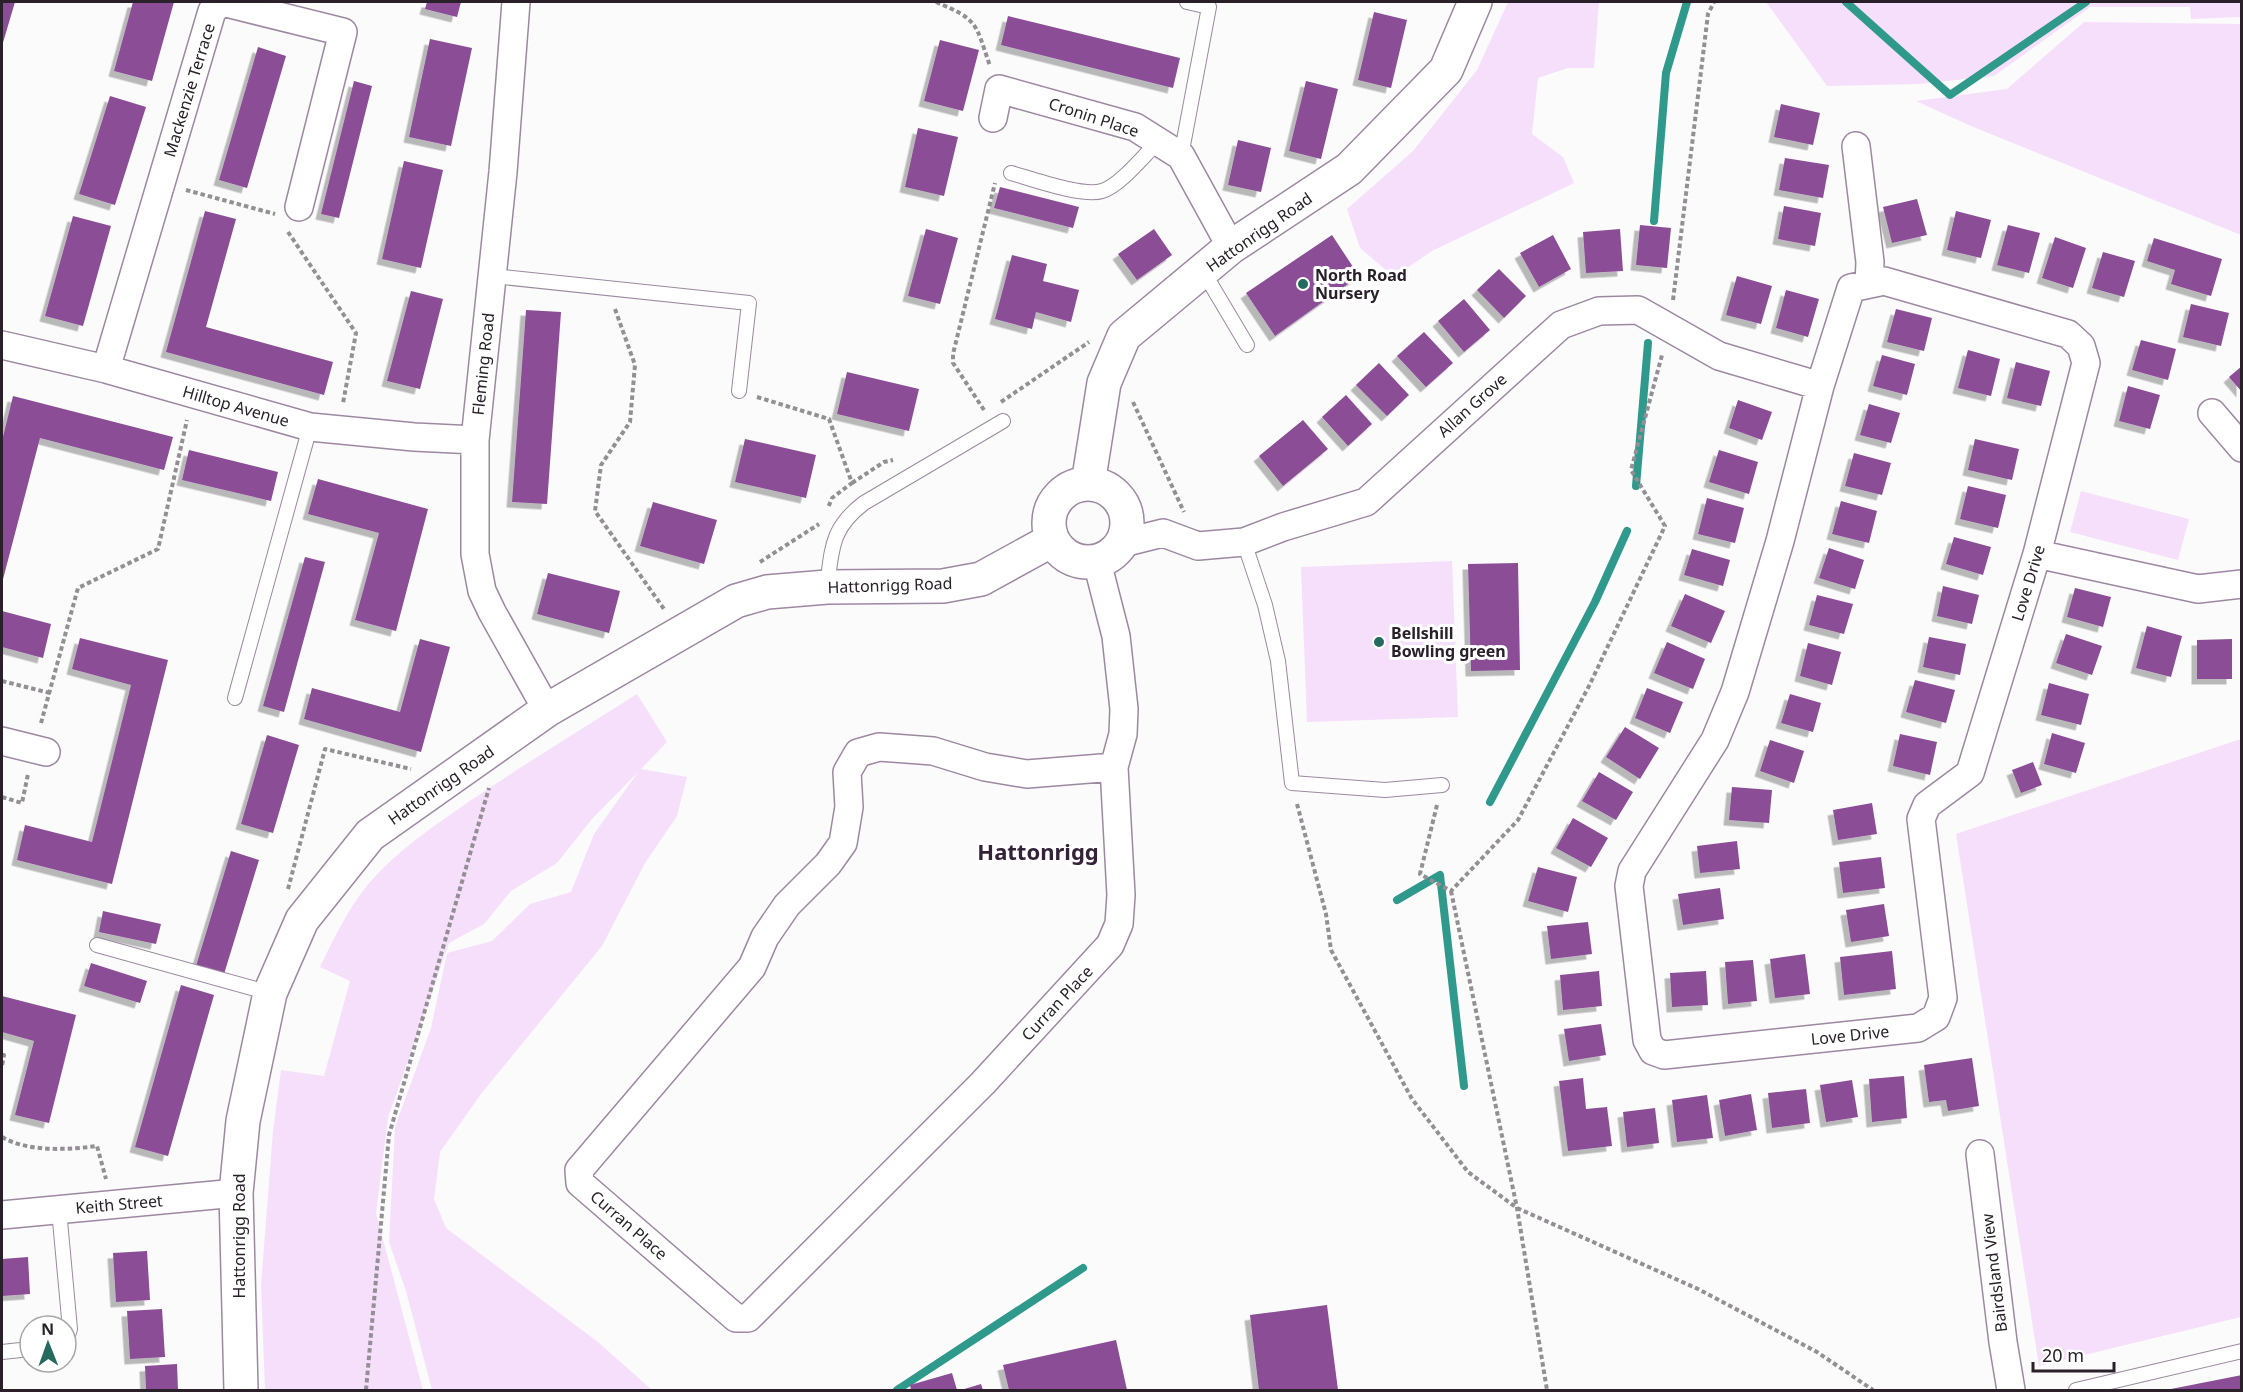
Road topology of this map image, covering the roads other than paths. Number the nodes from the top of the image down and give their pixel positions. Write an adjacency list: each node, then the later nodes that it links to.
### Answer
1 (516, 2): 12 (street, Fleming Road)
2 (1187, 2): 7 (lane)
3 (1475, 2): 10 (street, Hattonrigg Road)
4 (993, 118): 5 (street, Cronin Place)
5 (1158, 141): 7 (street, Cronin Place); 8 (lane)
6 (1856, 146): 13 (street)
7 (1181, 156): 10 (street, Cronin Place)
8 (1011, 173)
9 (286, 215): 16 (street, Mackenzie Terrace)
10 (1231, 247): 11 (street, Hattonrigg Road)
11 (1203, 271): 15 (lane); 24 (street, Hattonrigg Road)
12 (493, 276): 18 (lane); 22 (street, Fleming Road)
13 (1869, 284): 17 (street, Love Drive); 28 (street, Love Drive)
14 (2, 345): 16 (street, Hilltop Avenue)
15 (1247, 345)
16 (106, 369): 21 (street, Hilltop Avenue)
17 (1820, 386): 26 (street, Allan Grove); 28 (street, Love Drive)
18 (739, 391)
19 (2212, 413): 23 (street)
20 (999, 423): 30 (lane)
21 (310, 427): 22 (street, Hilltop Avenue); 31 (lane)
22 (476, 440): 32 (street, Fleming Road)
23 (2241, 448)
24 (1088, 483): 25 (street); 27 (street)
25 (1052, 540): 27 (street); 30 (street, Hattonrigg Road)
26 (1244, 542): 27 (street, Allan Grove); 36 (lane)
27 (1110, 553): 35 (street, Curran Place)
28 (2037, 554): 29 (street)
29 (2241, 584)
30 (826, 587): 32 (street, Hattonrigg Road)
31 (236, 698)
32 (547, 710): 38 (street, Hattonrigg Road)
33 (2, 741): 34 (street)
34 (40, 751)
35 (1114, 767): 35 (street, Curran Place)
36 (1442, 785)
37 (97, 945): 38 (lane)
38 (270, 993): 40 (street, Hattonrigg Road)
39 (1980, 1155): 48 (street, Bairdsland View)
40 (236, 1193): 41 (street, Keith Street); 47 (street, Hattonrigg Road)
41 (59, 1210): 42 (street, Keith Street); 43 (lane)
42 (2, 1215)
43 (69, 1314)
44 (18, 1350): 45 (lane)
45 (2, 1352)
46 (2241, 1352): 49 (lane)
47 (241, 1390)
48 (2011, 1390)
49 (2076, 1390)

